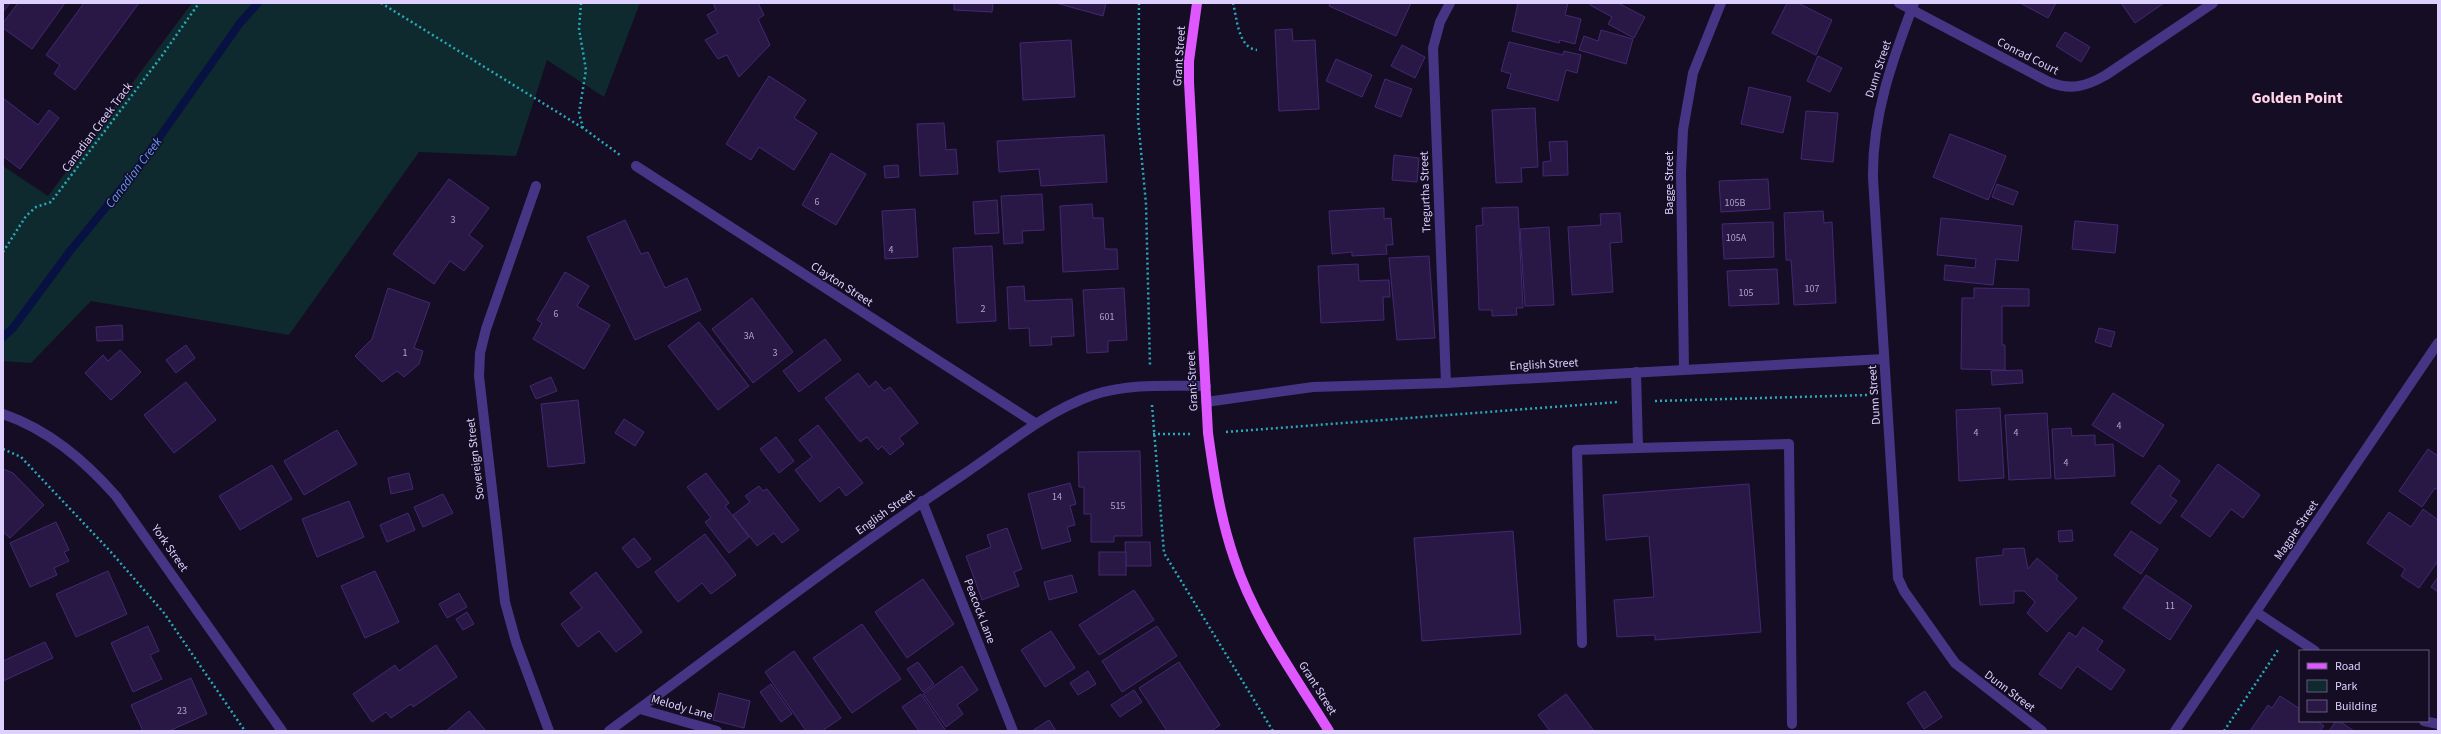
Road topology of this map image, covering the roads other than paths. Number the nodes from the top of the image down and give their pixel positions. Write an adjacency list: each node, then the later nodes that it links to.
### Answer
1 (1197, 3): 14 (main road, Grant Street)
2 (1450, 3): 13 (street, Tregurtha Street)
3 (1721, 3): 11 (street, Bagge Street)
4 (1898, 3): 6 (street, Conrad Court)
5 (2213, 3): 6 (street, Conrad Court)
6 (1912, 6): 10 (street, Dunn Street)
7 (636, 166): 17 (street, Clayton Street)
8 (536, 186): 26 (street, Sovereign Street)
9 (2438, 343): 20 (street, Magpie Street)
10 (1884, 359): 11 (street, English Street); 31 (street, Dunn Street)
11 (1684, 369): 12 (street, English Street)
12 (1636, 372): 13 (street, English Street); 18 (street)
13 (1446, 383): 15 (street, English Street)
14 (1206, 386): 15 (main road, Grant Street); 17 (street, English Street)
15 (1206, 402): 30 (main road, Grant Street)
16 (3, 414): 25 (street, York Street)
17 (1035, 423): 19 (street, English Street)
18 (1638, 448): 21 (street); 24 (street)
19 (922, 501): 23 (street, English Street); 29 (street, Peacock Lane)
20 (2256, 612): 22 (street); 32 (street, Magpie Street)
21 (1582, 643)
22 (2314, 650)
23 (640, 709): 27 (street, English Street); 28 (street, Melody Lane)
24 (1792, 724)
25 (282, 731)
26 (549, 731)
27 (609, 731)
28 (717, 731)
29 (1013, 731)
30 (1329, 731)
31 (2042, 731)
32 (2175, 731)

